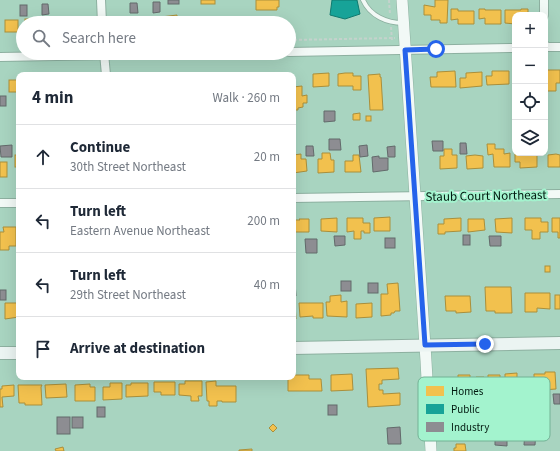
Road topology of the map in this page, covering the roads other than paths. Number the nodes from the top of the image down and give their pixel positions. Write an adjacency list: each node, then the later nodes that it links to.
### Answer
1 (100, 0): 6 (street)
2 (364, 0): 7 (lane)
3 (402, 0): 7 (street)
4 (544, 0): 5 (street)
5 (544, 12)
6 (101, 16)
7 (403, 23): 11 (street)
8 (548, 46): 9 (street)
9 (560, 47)
10 (512, 48): 11 (street)
11 (405, 50): 12 (street); 18 (street)
12 (296, 52)
13 (0, 57): 14 (street)
14 (16, 57)
15 (105, 60): 16 (street)
16 (106, 72)
17 (560, 194): 18 (street, Staub Court Northeast)
18 (414, 196): 19 (street, Staub Court Northeast); 23 (street)
19 (296, 198)
20 (0, 203): 21 (street)
21 (16, 203)
22 (560, 343): 23 (main road)
23 (425, 345): 24 (main road); 27 (street)
24 (296, 348)
25 (0, 353): 26 (main road)
26 (16, 353)
27 (427, 377)
28 (430, 441): 29 (street)
29 (431, 451)

